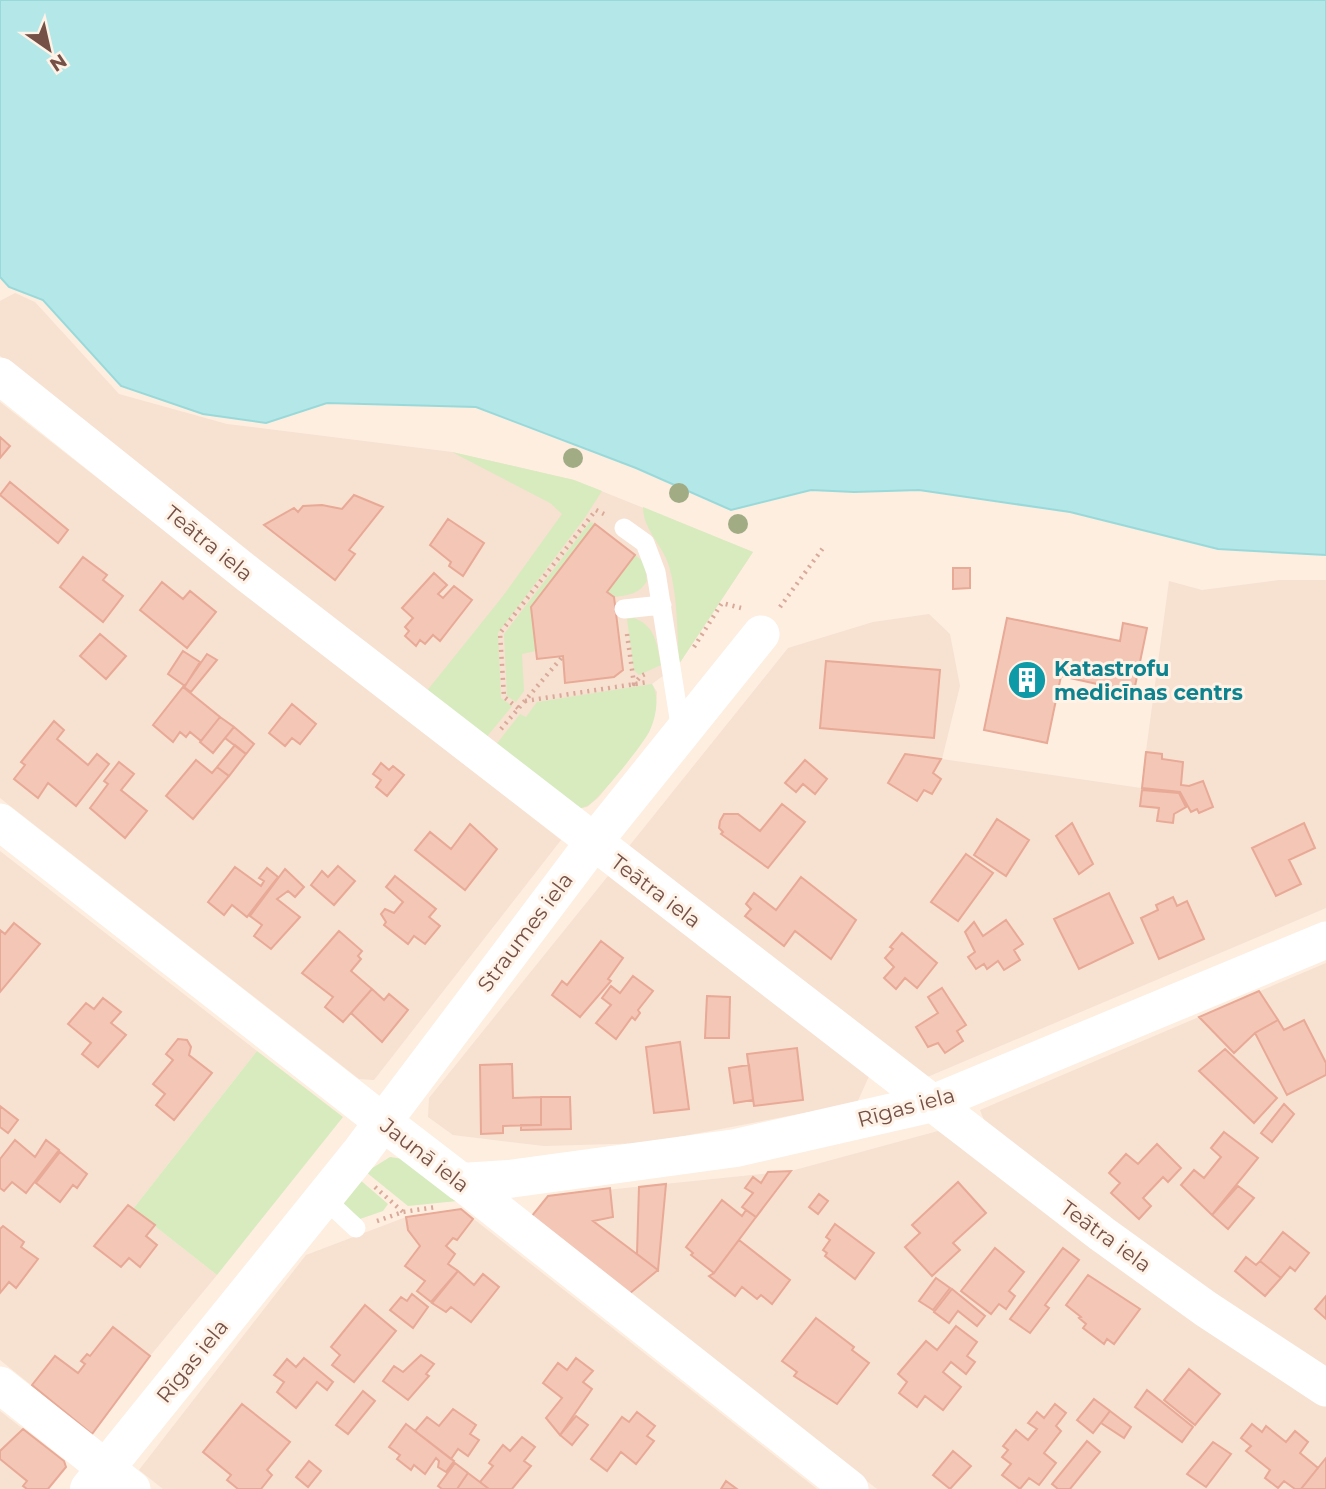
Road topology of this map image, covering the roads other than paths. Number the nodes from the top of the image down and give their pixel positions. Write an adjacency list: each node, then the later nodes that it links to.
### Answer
1 (0, 376): 8 (street, Teātra iela)
2 (624, 528): 3 (lane)
3 (662, 605): 4 (lane); 6 (lane)
4 (624, 609)
5 (766, 626): 6 (street, Straumes iela)
6 (681, 732): 8 (street, Straumes iela)
7 (0, 822): 11 (street, Jaunā iela)
8 (593, 843): 10 (street, Teātra iela); 11 (street, Straumes iela)
9 (1326, 940): 10 (street, Rīgas iela)
10 (933, 1104): 12 (street, Rīgas iela); 17 (street, Teātra iela)
11 (383, 1122): 12 (street, Jaunā iela); 13 (street, Straumes iela)
12 (461, 1182): 19 (street, Jaunā iela)
13 (324, 1198): 14 (lane); 15 (street, Straumes iela)
14 (356, 1228)
15 (295, 1234): 18 (street, Rīgas iela)
16 (0, 1385): 18 (street)
17 (1326, 1388)
18 (109, 1482)
19 (850, 1489)

